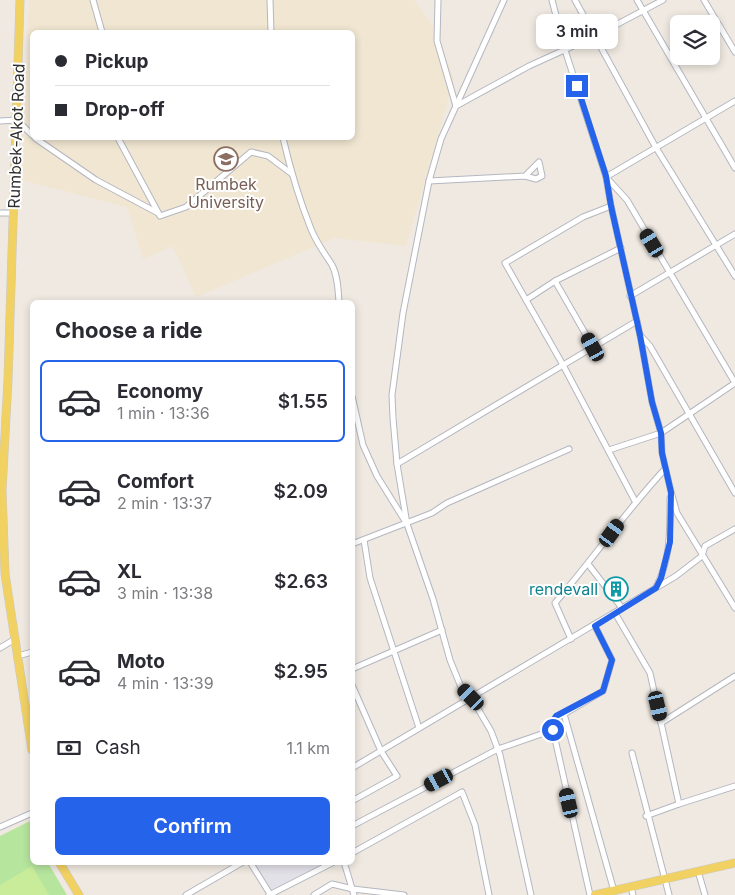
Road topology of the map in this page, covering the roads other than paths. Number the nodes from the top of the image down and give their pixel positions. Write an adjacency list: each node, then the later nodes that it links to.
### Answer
1 (20, 0): 21 (main road, Rumbek-Akot Road)
2 (93, 0): 12 (street)
3 (270, 0): 13 (street)
4 (438, 0): 18 (street)
5 (504, 0): 18 (street)
6 (552, 0): 15 (street)
7 (575, 0): 14 (street)
8 (637, 0): 11 (street)
9 (663, 0): 11 (street)
10 (704, 0): 16 (street)
11 (644, 10): 14 (street); 19 (street)
12 (101, 30)
13 (271, 30)
14 (595, 36): 15 (street); 26 (street)
15 (565, 50): 18 (street); 30 (street)
16 (735, 52)
17 (735, 101): 19 (street)
18 (456, 106): 31 (street)
19 (706, 118): 26 (street); 27 (street)
20 (0, 120): 21 (street)
21 (16, 120): 22 (street); 34 (main road, Rumbek-Akot Road)
22 (30, 133)
23 (38, 140): 35 (street)
24 (119, 140): 35 (street)
25 (284, 140): 28 (street)
26 (655, 146): 30 (street); 37 (street)
27 (735, 168)
28 (292, 174): 35 (street); 43 (street)
29 (525, 176): 31 (street)
30 (606, 176): 32 (street); 39 (street)
31 (429, 182): 55 (street)
32 (611, 206): 38 (street); 44 (street)
33 (0, 213): 34 (street)
34 (14, 213): 62 (main road, Rumbek-Akot Road)
35 (158, 213)
36 (735, 234): 37 (street)
37 (716, 244): 39 (street); 40 (street)
38 (621, 248): 41 (street); 42 (street)
39 (670, 272): 42 (street); 49 (street)
40 (735, 276)
41 (555, 281): 44 (street); 47 (street)
42 (630, 296): 45 (street)
43 (339, 300)
44 (526, 300): 48 (street)
45 (637, 321): 46 (street); 47 (street)
46 (640, 335): 51 (street); 52 (street)
47 (593, 347): 48 (street)
48 (564, 366): 54 (street); 55 (street)
49 (735, 383): 51 (street)
50 (355, 409): 60 (street)
51 (689, 414): 52 (street); 58 (street)
52 (661, 433): 54 (street); 56 (street)
53 (569, 449): 60 (street)
54 (609, 450): 59 (street)
55 (397, 464): 60 (street)
56 (665, 469): 57 (street); 59 (street)
57 (671, 492): 65 (street); 67 (street)
58 (735, 493)
59 (635, 501): 66 (street)
60 (407, 524): 63 (street); 72 (street)
61 (735, 528): 65 (street)
62 (2, 534): 73 (main road, Rumbek-Akot Road)
63 (364, 540): 64 (street); 76 (street)
64 (355, 543)
65 (702, 556): 67 (street); 69 (street)
66 (588, 564): 68 (street); 74 (street)
67 (656, 588): 68 (street)
68 (622, 608): 70 (street)
69 (735, 608)
70 (616, 612): 71 (street); 85 (street)
71 (595, 626): 74 (street); 83 (street)
72 (442, 630): 76 (street); 82 (street)
73 (15, 639): 75 (street); 78 (main road, Rumbek-Akot Road)
74 (571, 639): 82 (street)
75 (0, 648)
76 (394, 651): 79 (street); 86 (street)
77 (30, 653): 78 (street)
78 (18, 656): 84 (main road, Rumbek-Akot Road)
79 (355, 668)
80 (735, 676): 85 (street)
81 (355, 692): 88 (street)
82 (471, 697): 86 (street); 89 (street)
83 (564, 714): 87 (street); 108 (street)
84 (30, 721)
85 (661, 723): 94 (street)
86 (419, 728): 88 (street)
87 (553, 730): 89 (street); 118 (street)
88 (381, 750): 91 (street); 93 (street)
89 (498, 750): 97 (street); 117 (street)
90 (632, 752): 96 (street)
91 (355, 766)
92 (735, 786): 94 (street)
93 (355, 799)
94 (679, 804): 96 (street)
95 (30, 814): 98 (street)
96 (646, 816): 107 (street)
97 (355, 824)
98 (0, 827)
99 (355, 851): 116 (street)
100 (735, 864): 106 (main road)
101 (61, 865): 111 (main road)
102 (238, 865): 112 (street)
103 (252, 865): 113 (street)
104 (328, 865): 113 (street)
105 (345, 865): 110 (street)
106 (698, 871): 107 (main road); 121 (street)
107 (664, 880): 109 (main road); 120 (street)
108 (614, 891): 109 (main road); 119 (main road)
109 (632, 891)
110 (354, 892): 114 (street); 115 (street)
111 (79, 895)
112 (186, 895)
113 (269, 895)
114 (314, 895)
115 (404, 895)
116 (489, 895)
117 (531, 895)
118 (590, 895)
119 (595, 895)
120 (669, 895)
121 (705, 895)

